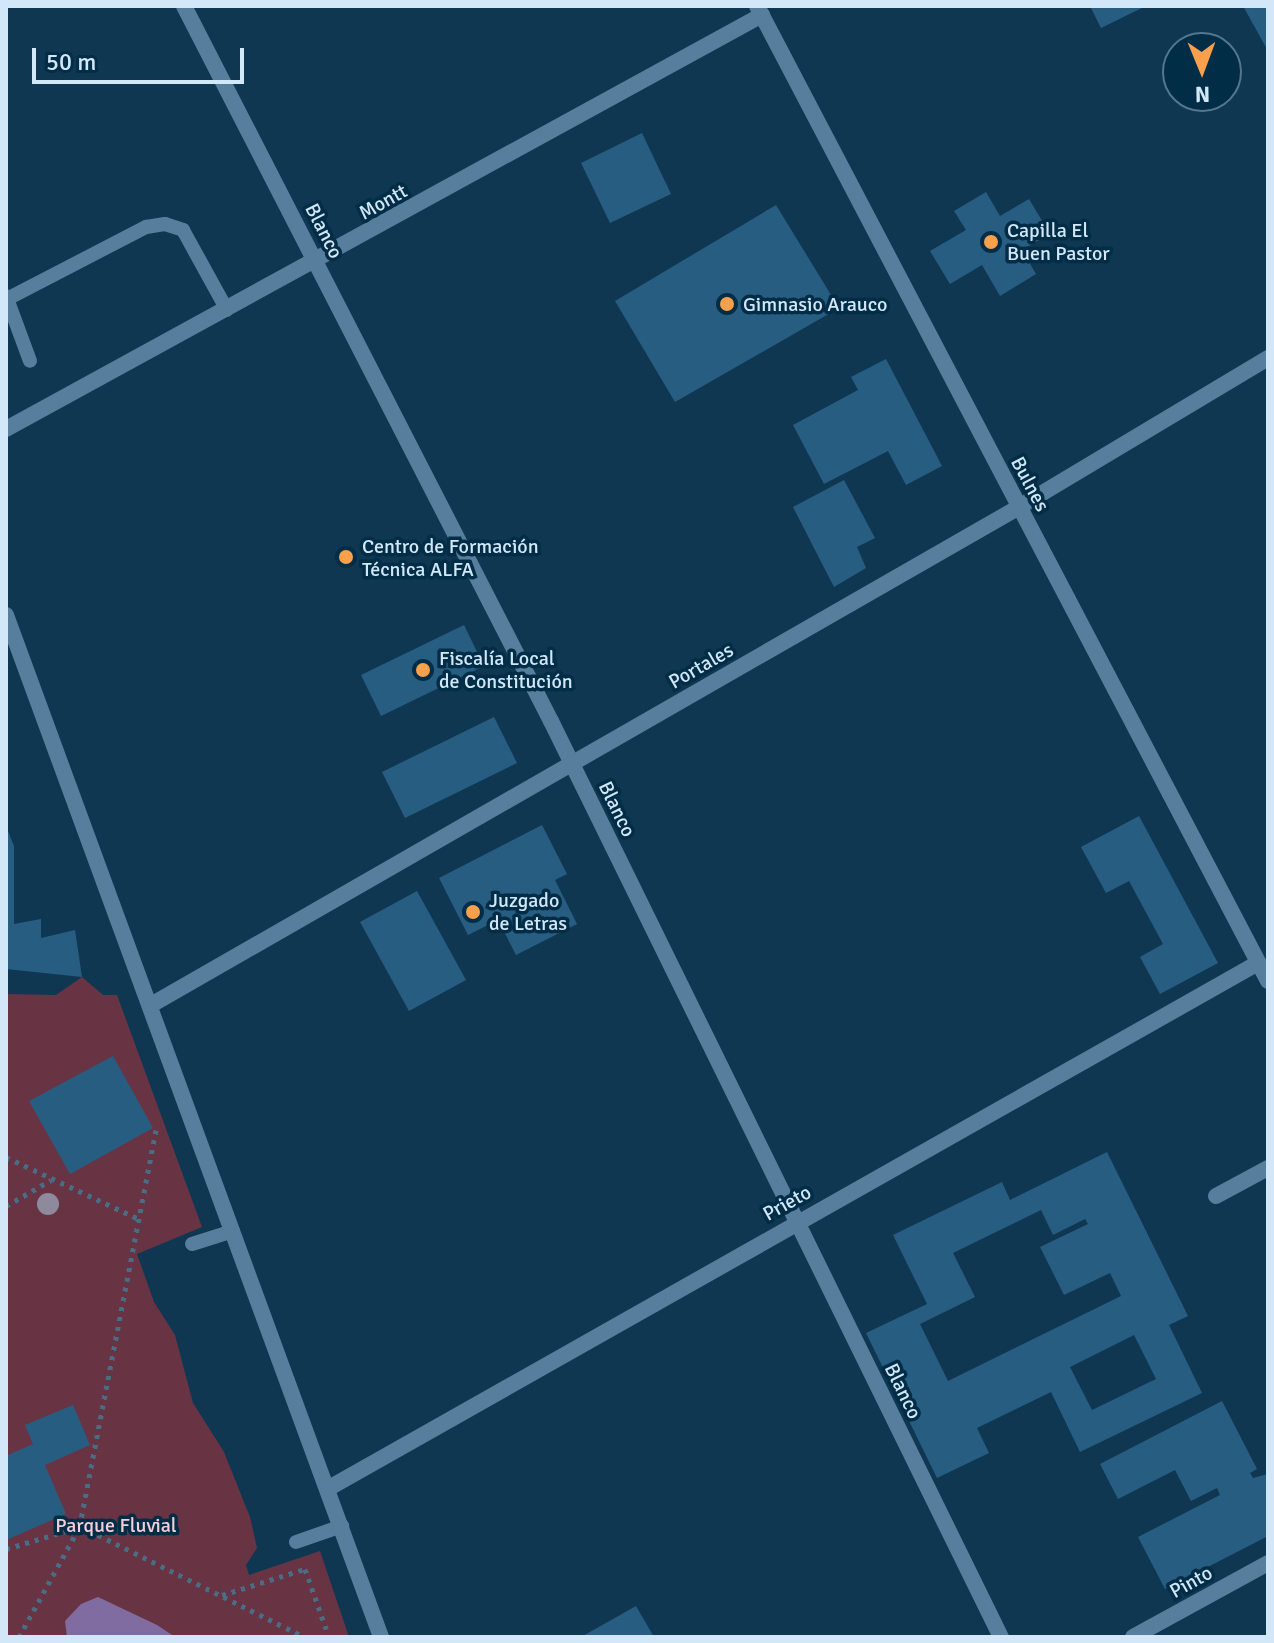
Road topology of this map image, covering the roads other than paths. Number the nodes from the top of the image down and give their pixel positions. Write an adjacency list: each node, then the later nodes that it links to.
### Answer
1 (184, 6): 4 (street, Blanco)
2 (778, 6): 3 (street, Montt)
3 (759, 10): 4 (street, Montt); 10 (street, Bulnes)
4 (317, 262): 6 (street, Montt); 12 (street, Blanco)
5 (6, 298): 6 (lane); 8 (lane)
6 (227, 310): 9 (street, Montt)
7 (1268, 358): 10 (street, Portales)
8 (30, 361)
9 (6, 429)
10 (1019, 507): 12 (street, Portales); 13 (street, Bulnes)
11 (6, 615): 15 (street)
12 (572, 763): 15 (street, Portales); 18 (street, Blanco)
13 (1263, 960): 14 (street, Bulnes); 18 (street, Prieto)
14 (1268, 981)
15 (151, 1005): 19 (street)
16 (1268, 1168): 17 (street)
17 (1216, 1196)
18 (797, 1220): 21 (street, Prieto); 26 (street, Blanco)
19 (233, 1231): 20 (lane); 21 (street)
20 (192, 1244)
21 (329, 1488): 22 (street)
22 (342, 1526): 23 (lane); 25 (street)
23 (296, 1542)
24 (1268, 1563): 27 (street, Pinto)
25 (381, 1637)
26 (1001, 1637)
27 (1133, 1637)

